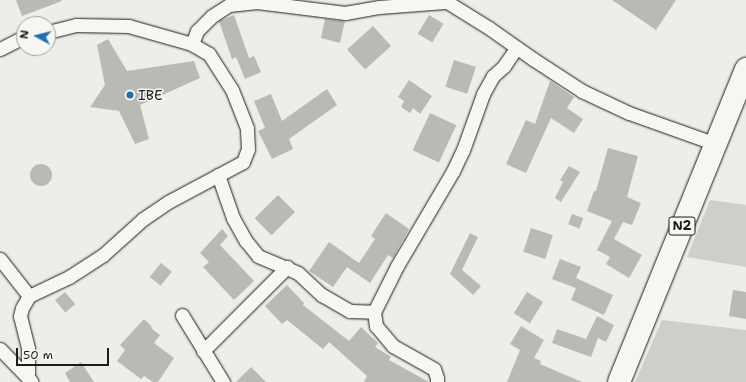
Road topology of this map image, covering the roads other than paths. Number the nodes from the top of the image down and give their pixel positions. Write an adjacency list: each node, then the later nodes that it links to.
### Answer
1 (444, 1): 4 (street); 5 (street)
2 (56, 30): 4 (street)
3 (16, 41): 6 (street)
4 (192, 44): 9 (street)
5 (516, 48): 8 (street); 13 (street)
6 (0, 49)
7 (746, 69): 8 (highway, N2)
8 (716, 144): 20 (highway, N2)
9 (218, 175): 11 (street); 12 (street)
10 (0, 259): 12 (street)
11 (287, 267): 13 (street); 16 (street)
12 (29, 296): 17 (street)
13 (374, 312): 19 (street)
14 (182, 315): 16 (street)
15 (0, 349): 17 (street)
16 (203, 351): 18 (street)
17 (30, 380)
18 (223, 382)
19 (436, 382)
20 (619, 382)

